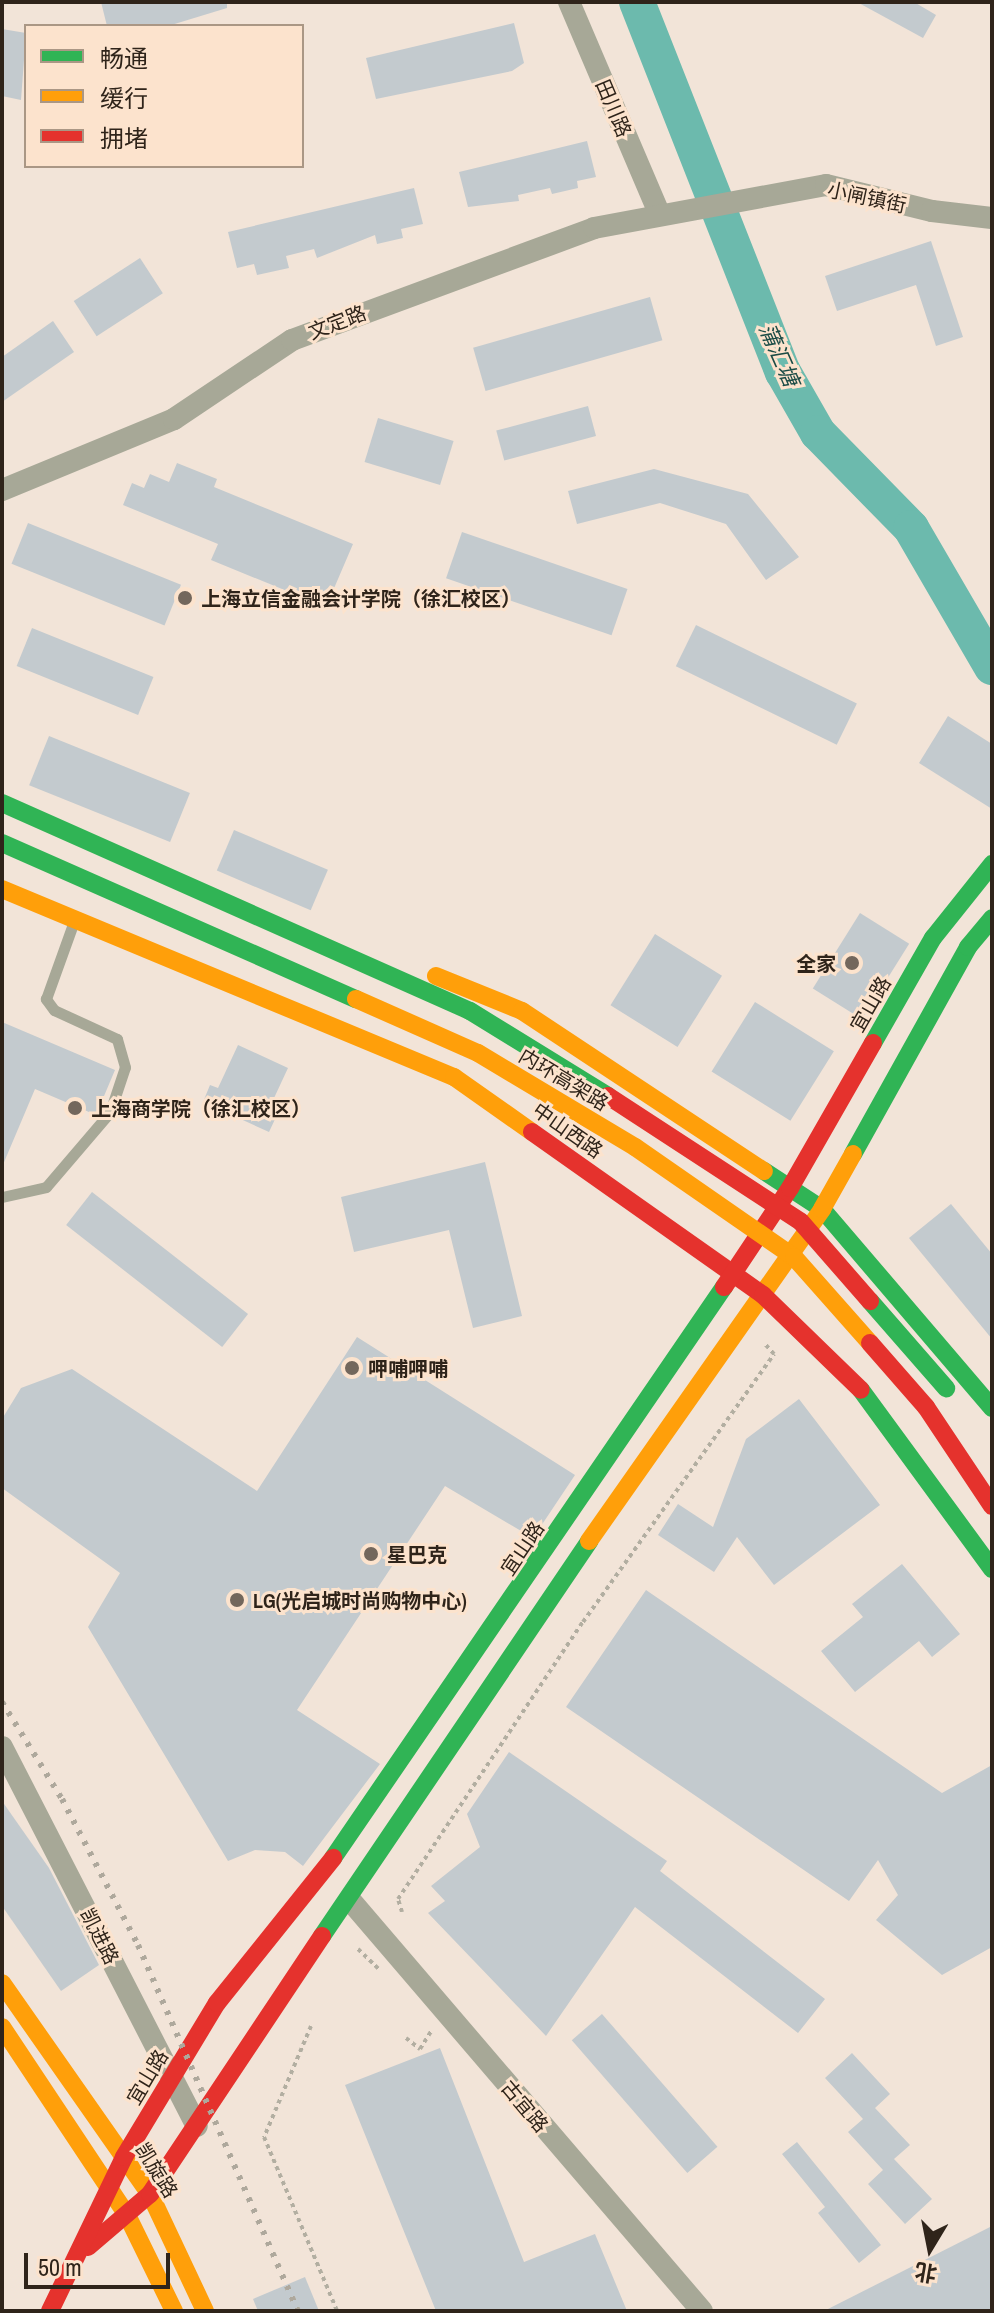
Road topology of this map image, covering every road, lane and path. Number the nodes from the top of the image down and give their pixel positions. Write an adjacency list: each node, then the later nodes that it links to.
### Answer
1 (569, 2): 3 (street, 田川路)
2 (694, 207): 3 (street, 文定路); 4 (street, 小闸镇街)
3 (659, 213): 5 (street, 文定路)
4 (992, 218)
5 (2, 490)
6 (2, 801): 12 (main road); 19 (main road, 内环高架路, bridge)
7 (2, 843): 20 (main road, 内环高架路, bridge)
8 (992, 864): 12 (main road, 宜山路)
9 (2, 889): 11 (main road, 中山西路)
10 (992, 918): 14 (main road, 宜山路)
11 (75, 919): 13 (lane); 15 (main road, 中山西路)
12 (790, 1188): 14 (main road); 15 (main road, 宜山路)
13 (2, 1197)
14 (822, 1209): 16 (main road, 宜山路); 18 (main road)
15 (730, 1271): 16 (main road, 中山西路); 32 (main road, 宜山路)
16 (763, 1295): 21 (main road, 中山西路); 23 (main road, 宜山路)
17 (765, 1344): 24 (path)
18 (992, 1408)
19 (959, 1409)
20 (992, 1506)
21 (992, 1569)
22 (2, 1747): 32 (street, 凯进路)
23 (350, 1900): 33 (main road, 宜山路); 43 (street, 古宜路)
24 (402, 1912)
25 (358, 1949): 26 (path)
26 (384, 1973)
27 (2, 1983): 34 (main road, 凯旋路)
28 (426, 2022): 31 (path)
29 (311, 2026): 42 (path)
30 (2, 2027): 35 (main road)
31 (406, 2038)
32 (172, 2077): 33 (street, 凯进路); 34 (main road, 宜山路)
33 (197, 2126): 36 (main road, 宜山路)
34 (124, 2157): 35 (main road, 宜山路); 36 (main road, 凯旋路)
35 (110, 2190): 37 (main road); 38 (main road, 宜山路)
36 (150, 2194): 37 (main road, 宜山路); 41 (main road, 凯旋路)
37 (127, 2215): 38 (main road, 宜山路); 40 (main road)
38 (83, 2251): 39 (main road, 宜山路)
39 (50, 2311)
40 (174, 2311)
41 (205, 2311)
42 (337, 2311)
43 (702, 2311)

